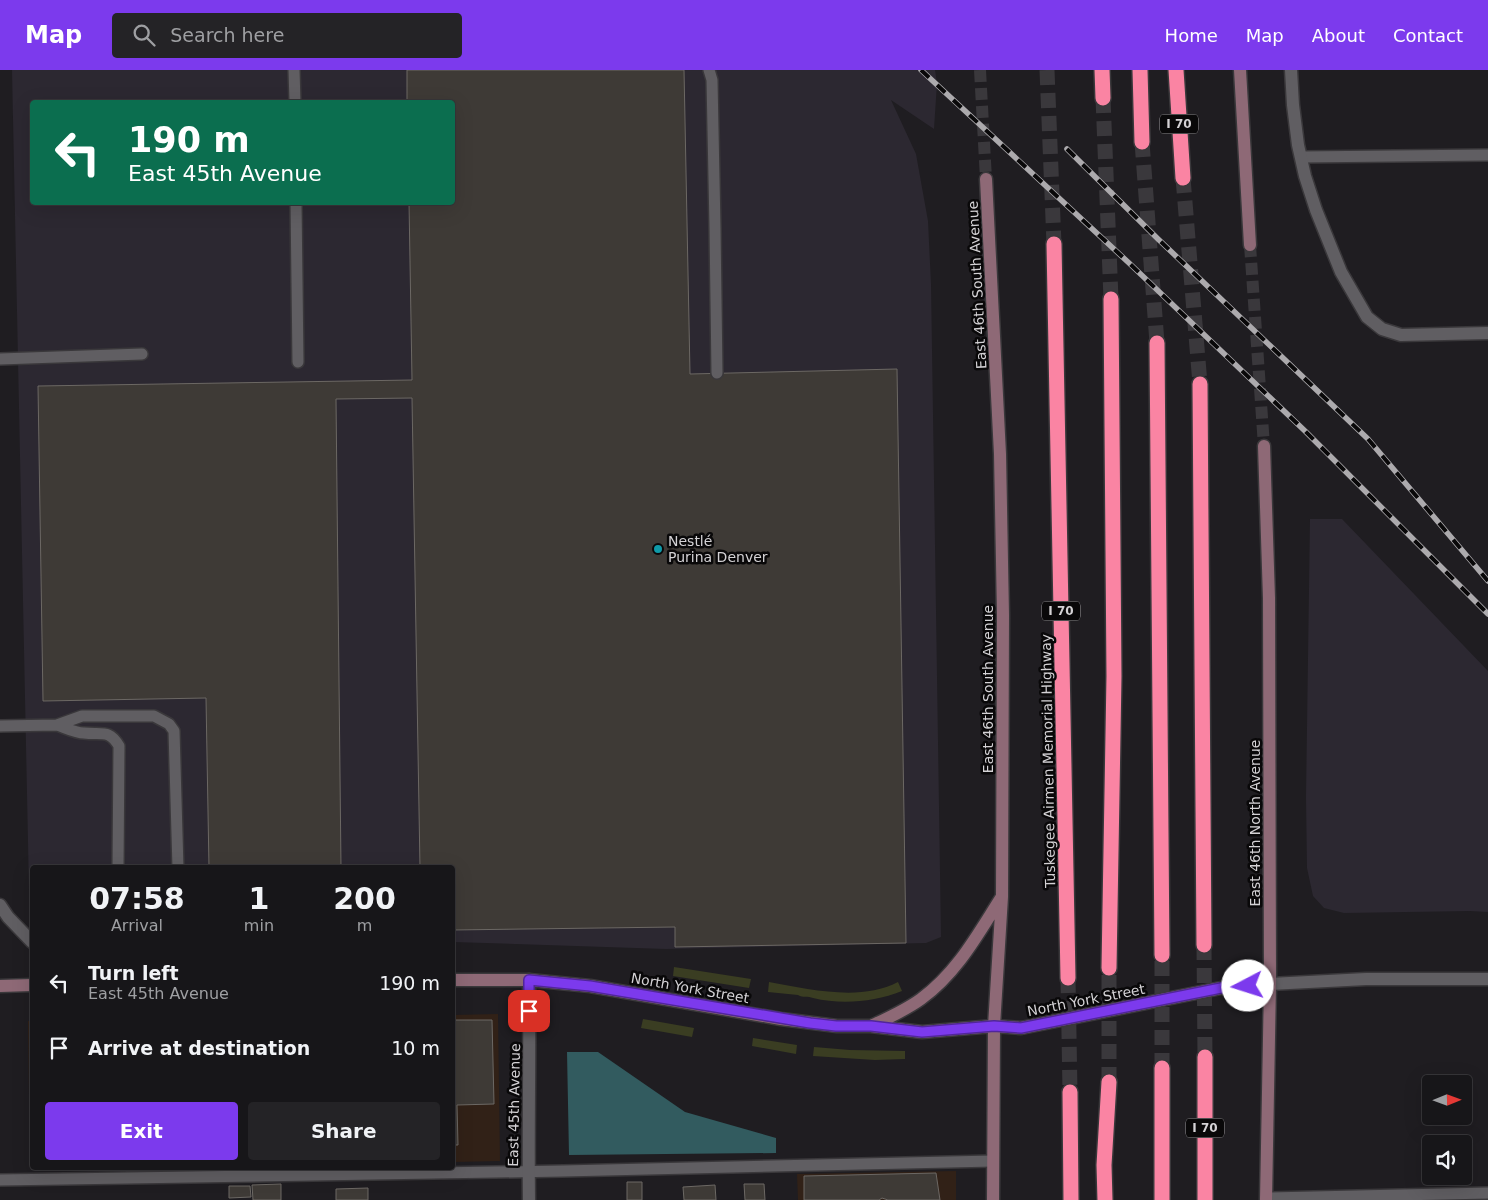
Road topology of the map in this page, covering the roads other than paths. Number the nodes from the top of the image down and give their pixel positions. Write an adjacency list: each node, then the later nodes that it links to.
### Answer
1 (294, 70): 9 (lane)
2 (709, 70): 24 (lane)
3 (1102, 70): 8 (highway)
4 (1140, 70): 10 (highway)
5 (1176, 70): 13 (highway, I 70)
6 (1240, 70): 17 (main road)
7 (1291, 70): 12 (street)
8 (1103, 98)
9 (295, 100)
10 (1142, 142)
11 (1488, 155): 12 (lane)
12 (1301, 157): 19 (street)
13 (1182, 178)
14 (986, 179): 31 (main road, East 46th South Avenue)
15 (296, 205): 23 (lane)
16 (1054, 244): 37 (highway, Tuskegee Airmen Memorial Highway / I 70)
17 (1250, 245)
18 (1111, 299): 36 (highway)
19 (1488, 333)
20 (1157, 343): 35 (highway)
21 (142, 354): 22 (lane)
22 (0, 359)
23 (298, 362)
24 (717, 373)
25 (1200, 384): 34 (highway)
26 (1264, 446): 41 (main road, East 46th North Avenue)
27 (57, 725): 28 (lane); 29 (lane); 30 (lane)
28 (0, 726)
29 (118, 865)
30 (178, 865)
31 (1002, 897): 44 (main road); 45 (main road, East 46th South Avenue)
32 (0, 905): 33 (street)
33 (30, 940)
34 (1204, 946)
35 (1162, 955)
36 (1110, 968)
37 (1068, 978)
38 (1488, 979): 41 (street, North York Street)
39 (455, 980): 40 (main road, North York Street)
40 (529, 980): 44 (main road, North York Street); 51 (street, East 45th Avenue)
41 (1270, 984): 45 (main road, North York Street, bridge); 54 (main road, East 46th North Avenue)
42 (30, 985): 43 (main road)
43 (0, 986)
44 (871, 1026): 45 (main road, North York Street)
45 (994, 1026): 50 (main road, East 46th South Avenue)
46 (1205, 1057): 60 (highway, I 70)
47 (1162, 1068): 59 (highway)
48 (1108, 1082): 58 (highway)
49 (1070, 1092): 57 (highway)
50 (993, 1161): 51 (lane); 56 (main road, East 46th South Avenue)
51 (529, 1172): 52 (lane); 55 (street, East 45th Avenue)
52 (0, 1180)
53 (1488, 1193): 54 (lane)
54 (1266, 1199)
55 (529, 1200)
56 (993, 1200)
57 (1071, 1200)
58 (1104, 1200)
59 (1162, 1200)
60 (1205, 1200)

